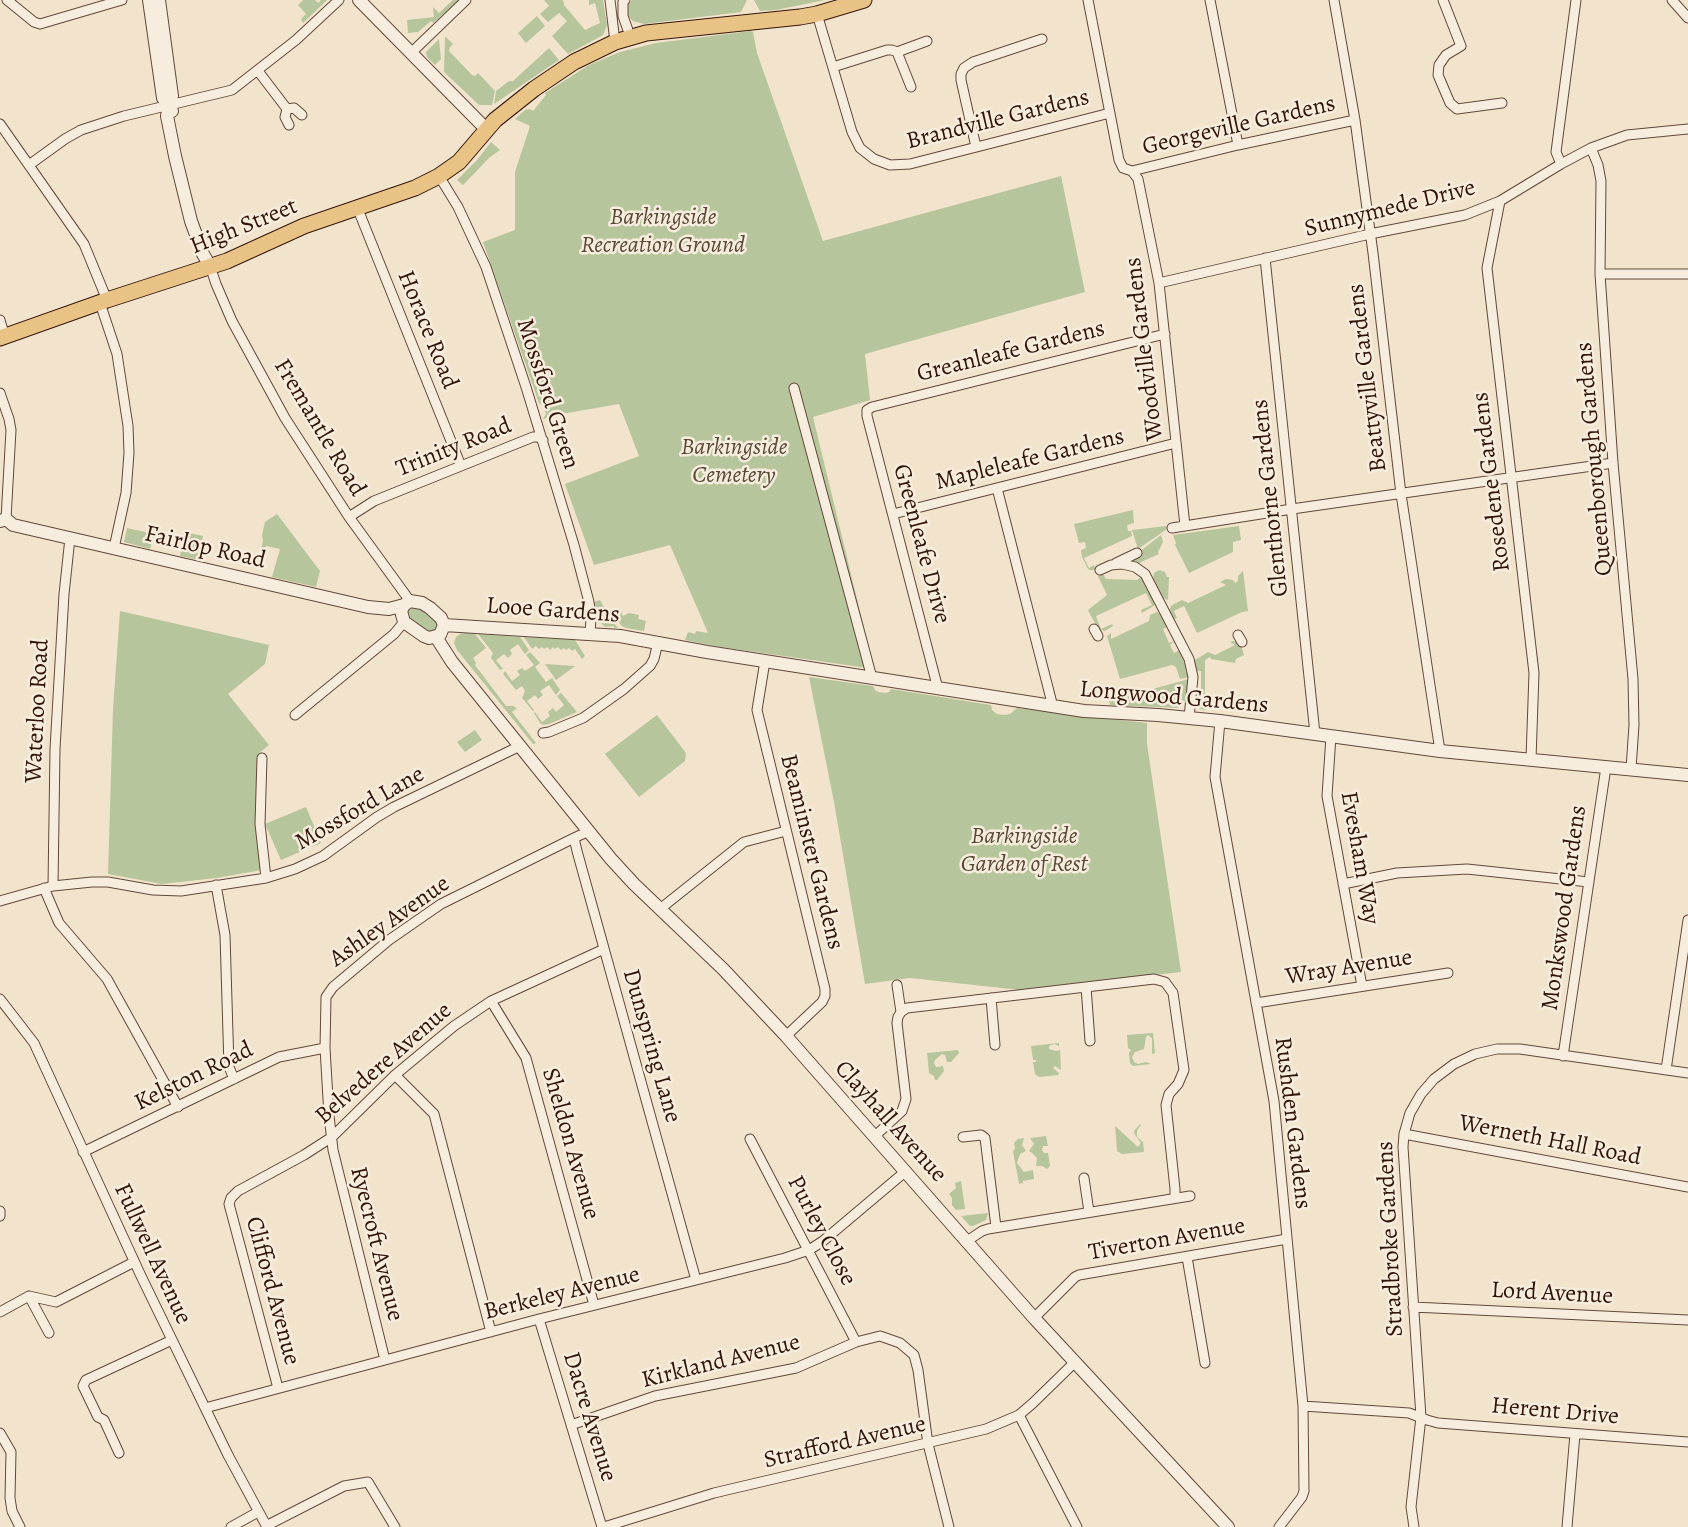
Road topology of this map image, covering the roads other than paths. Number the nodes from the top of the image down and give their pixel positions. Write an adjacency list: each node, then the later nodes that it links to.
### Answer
1 (7, 0): 2 (street)
2 (122, 0)
3 (148, 0): 29 (street)
4 (159, 0): 29 (street)
5 (339, 0): 26 (street)
6 (359, 0): 24 (street)
7 (466, 0): 24 (street)
8 (610, 0): 22 (street)
9 (625, 0): 19 (street)
10 (864, 0): 17 (main road, High Street)
11 (1088, 0): 31 (street, Woodville Gardens)
12 (1209, 0): 38 (street)
13 (1334, 0): 33 (street, Beattyville Gardens)
14 (1443, 0): 28 (street)
15 (1576, 0): 41 (street)
16 (1672, 0): 18 (street)
17 (817, 14): 19 (main road, High Street); 25 (street, Brandville Gardens)
18 (1688, 18)
19 (630, 36): 22 (main road, High Street)
20 (1035, 39): 39 (street)
21 (927, 41): 23 (street)
22 (615, 42): 37 (main road, High Street)
23 (897, 52): 25 (street); 27 (street)
24 (411, 53): 37 (street)
25 (832, 67): 39 (street, Brandville Gardens)
26 (258, 71): 29 (street); 30 (street)
27 (910, 87)
28 (1502, 103)
29 (169, 106): 42 (street); 49 (street)
30 (287, 110): 32 (street); 35 (street)
31 (1110, 113): 39 (street, Brandville Gardens); 43 (street, Woodville Gardens)
32 (302, 115)
33 (1355, 120): 38 (street, Georgeville Gardens); 47 (street, Beattyville Gardens)
34 (0, 123): 42 (street)
35 (289, 125)
36 (1688, 129): 40 (street, Sunnymede Drive)
37 (487, 130): 44 (main road, High Street)
38 (1238, 145): 43 (street, Georgeville Gardens)
39 (976, 147)
40 (1591, 148): 41 (street, Sunnymede Drive); 50 (street, Queenborough Gardens)
41 (1561, 164): 45 (street, Sunnymede Drive)
42 (29, 165): 53 (street)
43 (1132, 171): 52 (street, Woodville Gardens)
44 (439, 176): 46 (main road, High Street); 60 (street, Mossford Green)
45 (1500, 201): 47 (street, Sunnymede Drive); 64 (street, Rosedene Gardens)
46 (357, 207): 49 (main road, High Street); 63 (street, Horace Road)
47 (1370, 234): 48 (street, Sunnymede Drive); 66 (street, Beattyville Gardens)
48 (1265, 258): 52 (street, Sunnymede Drive); 67 (street, Glenthorne Gardens)
49 (210, 266): 53 (main road, High Street); 69 (street, Fremantle Road)
50 (1600, 274): 51 (street); 62 (street, Queenborough Gardens)
51 (1688, 274)
52 (1159, 283): 55 (street, Woodville Gardens)
53 (104, 301): 56 (main road, High Street); 74 (street)
54 (0, 320): 56 (street)
55 (1165, 334): 59 (street, Greanleafe Gardens); 61 (street, Woodville Gardens)
56 (2, 337)
57 (795, 388): 85 (street)
58 (0, 394): 70 (street)
59 (867, 410): 68 (street, Greenleafe Drive)
60 (543, 441): 63 (street, Trinity Road); 81 (street, Mossford Green)
61 (1176, 443): 65 (street, Mapleleafe Gardens); 71 (street, Woodville Gardens)
62 (1613, 463): 64 (street); 99 (street, Queenborough Gardens)
63 (461, 466): 69 (street, Trinity Road)
64 (1510, 478): 66 (street); 97 (street, Rosedene Gardens)
65 (997, 488): 68 (street, Mapleleafe Gardens); 87 (street)
66 (1401, 494): 67 (street); 95 (street, Beattyville Gardens)
67 (1292, 509): 71 (street); 92 (street, Glenthorne Gardens)
68 (893, 514): 86 (street, Greenleafe Drive)
69 (349, 517): 78 (street, Fremantle Road)
70 (3, 520): 73 (street, Fairlop Road)
71 (1185, 526): 72 (street)
72 (1172, 528)
73 (70, 538): 74 (street, Fairlop Road); 108 (street, Waterloo Road)
74 (114, 548): 78 (street, Fairlop Road)
75 (1137, 553): 76 (street)
76 (1112, 566): 77 (street); 89 (street)
77 (1100, 570)
78 (407, 603): 79 (street); 80 (street)
79 (404, 622): 82 (street); 88 (street)
80 (444, 625): 81 (street, Looe Gardens); 82 (street)
81 (590, 633): 83 (street, Looe Gardens)
82 (436, 637): 94 (street)
83 (658, 642): 84 (street, Longwood Gardens); 91 (street)
84 (765, 661): 85 (street, Longwood Gardens); 102 (street, Beaminster Gardens)
85 (872, 678): 86 (street, Longwood Gardens)
86 (938, 689): 87 (street, Longwood Gardens)
87 (1053, 707): 89 (street, Longwood Gardens)
88 (295, 715)
89 (1189, 718): 90 (street, Longwood Gardens)
90 (1220, 721): 92 (street, Longwood Gardens); 120 (street, Rushden Gardens)
91 (543, 733)
92 (1315, 734): 93 (street, Longwood Gardens)
93 (1331, 736): 95 (street, Longwood Gardens); 106 (street, Evesham Way)
94 (520, 746): 101 (street, Clayhall Avenue); 104 (street, Mossford Lane)
95 (1440, 751): 97 (street, Longwood Gardens)
96 (262, 758): 104 (street)
97 (1531, 759): 98 (street, Longwood Gardens)
98 (1606, 767): 99 (street, Longwood Gardens); 105 (street, Monkswood Gardens)
99 (1631, 769): 100 (street, Longwood Gardens)
100 (1688, 775)
101 (589, 831): 103 (street); 110 (street, Clayhall Avenue)
102 (786, 831): 110 (street); 122 (street, Beaminster Gardens)
103 (574, 838): 112 (street, Dunspring Lane); 125 (street, Ashley Avenue)
104 (266, 878): 107 (street, Mossford Lane)
105 (1589, 882): 106 (street); 126 (street, Monkswood Gardens)
106 (1343, 884): 115 (street, Evesham Way)
107 (216, 885): 108 (street, Mossford Lane); 130 (street)
108 (48, 887): 109 (street, Mossford Lane); 131 (street)
109 (0, 901)
110 (660, 909): 122 (street, Clayhall Avenue)
111 (1688, 920): 127 (street)
112 (604, 949): 119 (street, Belvedere Avenue); 153 (street, Dunspring Lane)
113 (1448, 973): 115 (street, Wray Avenue)
114 (897, 985): 121 (street)
115 (1362, 986): 120 (street, Wray Avenue)
116 (1086, 987): 117 (street); 123 (street); 142 (street)
117 (991, 998): 121 (street); 124 (street)
118 (0, 1000): 137 (street, Fullwell Avenue)
119 (491, 1001): 129 (street, Belvedere Avenue); 155 (street, Sheldon Avenue)
120 (1256, 1002): 148 (street, Rushden Gardens)
121 (901, 1012): 133 (street)
122 (786, 1036): 133 (street, Clayhall Avenue)
123 (1090, 1041)
124 (995, 1045)
125 (325, 1048): 130 (street, Kelston Road); 134 (street, Ashley Avenue)
126 (1563, 1056): 127 (street, Stradbroke Gardens); 132 (street, Stradbroke Gardens)
127 (1666, 1070): 128 (street, Stradbroke Gardens)
128 (1688, 1073)
129 (394, 1075): 134 (street, Belvedere Avenue); 161 (street)
130 (234, 1079): 131 (street, Kelston Road)
131 (178, 1107): 137 (street, Kelston Road)
132 (1404, 1134): 140 (street, Werneth Hall Road); 156 (street, Stradbroke Gardens)
133 (875, 1136): 138 (street, Clayhall Avenue)
134 (332, 1137): 143 (street, Belvedere Avenue); 165 (street, Ryecroft Avenue)
135 (963, 1137): 147 (street)
136 (750, 1139): 150 (street, Purley Close)
137 (82, 1152): 152 (street, Fullwell Avenue)
138 (906, 1171): 149 (street, Clayhall Avenue); 150 (street, Berkeley Avenue)
139 (1084, 1178): 145 (street)
140 (1688, 1187)
141 (1190, 1196): 142 (street)
142 (1175, 1198): 145 (street)
143 (229, 1204): 168 (street, Clifford Avenue)
144 (0, 1211): 146 (street)
145 (1089, 1212): 147 (street)
146 (0, 1216)
147 (996, 1227): 149 (street)
148 (1287, 1239): 151 (street, Tiverton Avenue); 169 (street, Rushden Gardens)
149 (968, 1241): 158 (street, Clayhall Avenue)
150 (809, 1250): 153 (street, Berkeley Avenue); 164 (street, Purley Close)
151 (1187, 1257): 158 (street, Tiverton Avenue); 167 (street)
152 (134, 1262): 154 (street); 163 (street, Fullwell Avenue)
153 (696, 1281): 155 (street, Berkeley Avenue)
154 (29, 1296): 157 (street); 162 (street)
155 (594, 1305): 159 (street, Berkeley Avenue)
156 (1413, 1307): 160 (street, Lord Avenue); 172 (street, Stradbroke Gardens)
157 (0, 1312)
158 (1034, 1318): 166 (street, Clayhall Avenue)
159 (538, 1319): 161 (street, Berkeley Avenue); 173 (street, Dacre Avenue)
160 (1688, 1320)
161 (491, 1332): 165 (street, Berkeley Avenue)
162 (49, 1334)
163 (172, 1340): 170 (street, Fullwell Avenue); 178 (street)
164 (856, 1342): 173 (street, Kirkland Avenue); 177 (street, Kirkland Avenue)
165 (385, 1360): 168 (street, Berkeley Avenue)
166 (1075, 1362): 171 (street, Strafford Avenue); 187 (street, Clayhall Avenue)
167 (1205, 1363)
168 (278, 1388): 170 (street, Berkeley Avenue)
169 (1303, 1406): 172 (street, Herent Drive); 188 (street, Rushden Gardens)
170 (204, 1408): 179 (street, Fullwell Avenue)
171 (1019, 1415): 177 (street, Strafford Avenue); 186 (street)
172 (1421, 1418): 175 (street, Herent Drive); 189 (street, Stradbroke Gardens)
173 (571, 1425): 184 (street, Dacre Avenue)
174 (0, 1433): 180 (street)
175 (1575, 1434): 176 (street, Herent Drive); 190 (street)
176 (1688, 1442)
177 (928, 1444): 184 (street, Strafford Avenue); 185 (street, Kirkland Avenue)
178 (119, 1452)
179 (258, 1512): 181 (street); 182 (street, Fullwell Avenue)
180 (20, 1527)
181 (231, 1527)
182 (267, 1527): 183 (street)
183 (395, 1527)
184 (603, 1527)
185 (949, 1527)
186 (1077, 1527)
187 (1228, 1527)
188 (1279, 1527)
189 (1414, 1527)
190 (1567, 1527)

